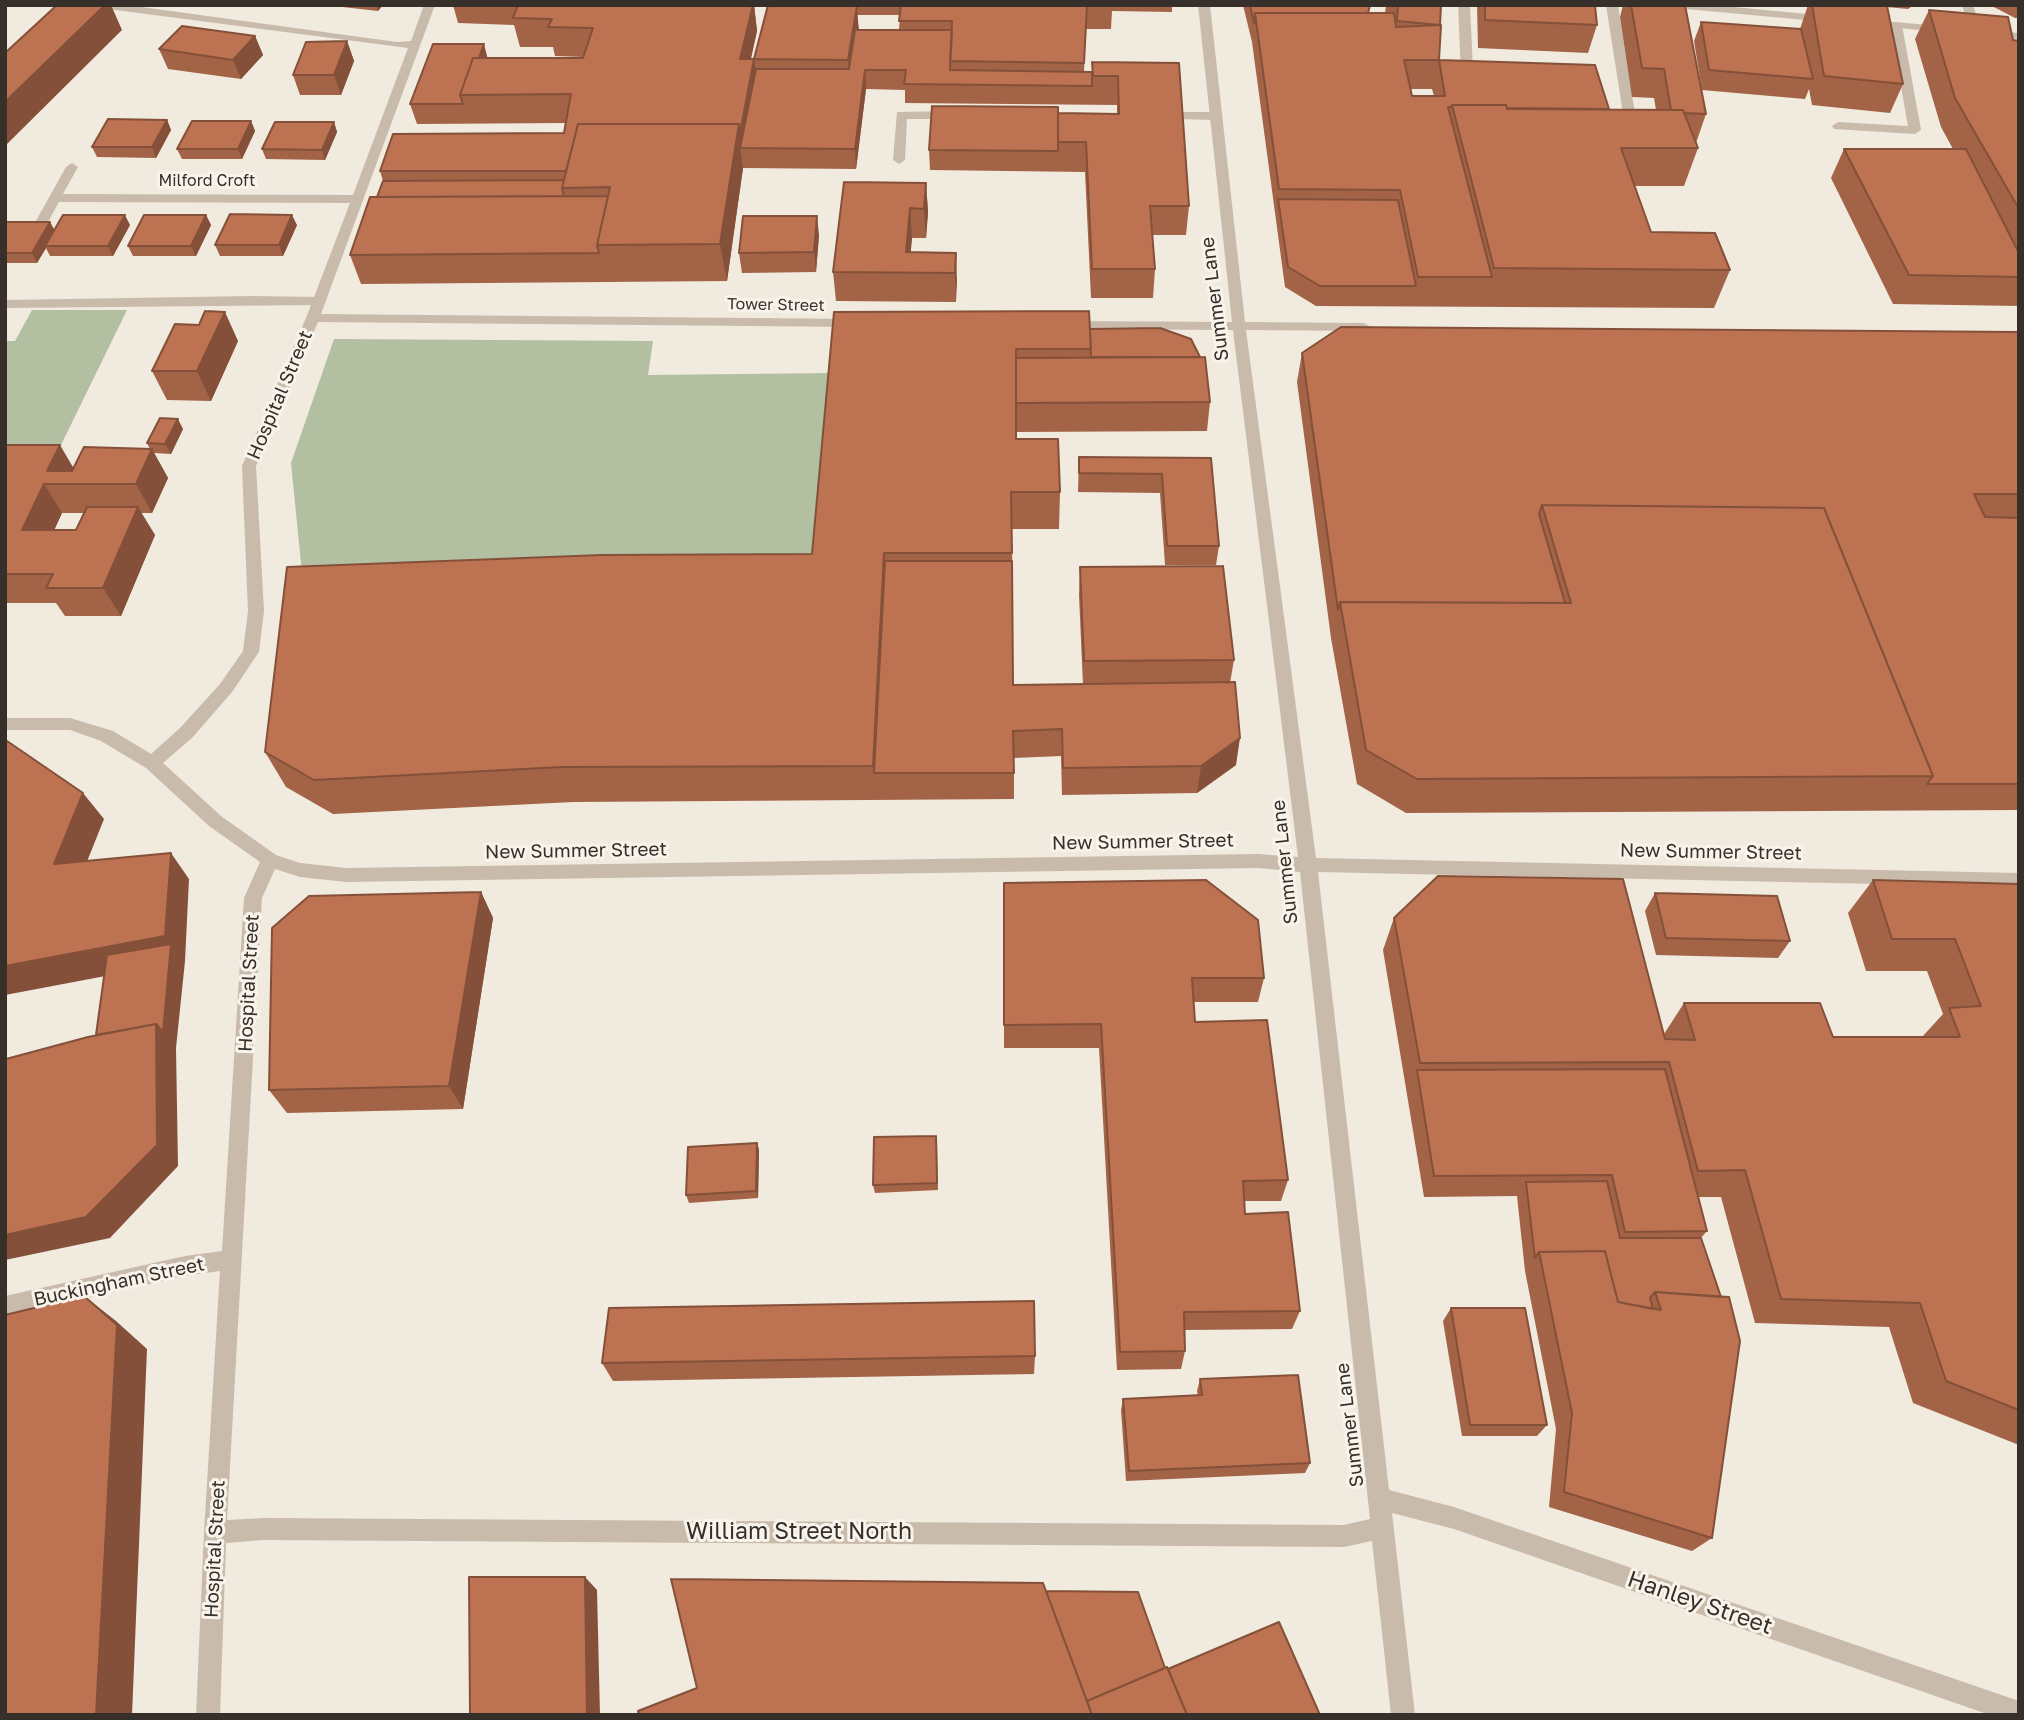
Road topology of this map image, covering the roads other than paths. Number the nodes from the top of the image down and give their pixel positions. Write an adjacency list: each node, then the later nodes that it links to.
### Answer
1 (100, 5): 15 (street)
2 (430, 5): 15 (street, Hospital Street)
3 (1204, 5): 19 (street, Summer Lane)
4 (1464, 5): 16 (street)
5 (1612, 5): 21 (street)
6 (1675, 5): 8 (street)
7 (1967, 5): 13 (street)
8 (1841, 20)
9 (1854, 22): 10 (street)
10 (1896, 25): 11 (street); 20 (street)
11 (1949, 30)
12 (1962, 31): 13 (street)
13 (1976, 32): 14 (street)
14 (2019, 36)
15 (414, 44): 25 (street, Hospital Street)
16 (1492, 73)
17 (969, 115): 22 (street)
18 (1179, 116): 19 (street)
19 (1216, 116): 32 (street, Summer Lane)
20 (1838, 126)
21 (1632, 135)
22 (899, 160)
23 (72, 167): 24 (street)
24 (57, 198): 25 (street, Milford Croft); 26 (street)
25 (358, 199): 27 (street, Hospital Street)
26 (39, 226)
27 (319, 301): 28 (street); 29 (street, Hospital Street)
28 (5, 304)
29 (313, 318): 30 (street, Tower Street); 35 (street, Hospital Street)
30 (866, 323)
31 (1057, 325): 32 (street)
32 (1239, 326): 33 (street); 37 (street, Summer Lane)
33 (1372, 328)
34 (5, 724): 35 (street)
35 (152, 763): 36 (street)
36 (270, 860): 37 (street, New Summer Street); 39 (street, Hospital Street)
37 (1308, 865): 38 (street, New Summer Street); 41 (street, Summer Lane)
38 (2019, 880)
39 (232, 1259): 40 (street, Buckingham Street); 43 (street, Hospital Street)
40 (5, 1306)
41 (1380, 1499): 42 (street, Summer Lane); 44 (street, Hanley Street)
42 (1382, 1528): 43 (street, William Street North); 46 (street, Summer Lane)
43 (215, 1532): 45 (street, Hospital Street)
44 (2019, 1713)
45 (208, 1715)
46 (1403, 1715)

